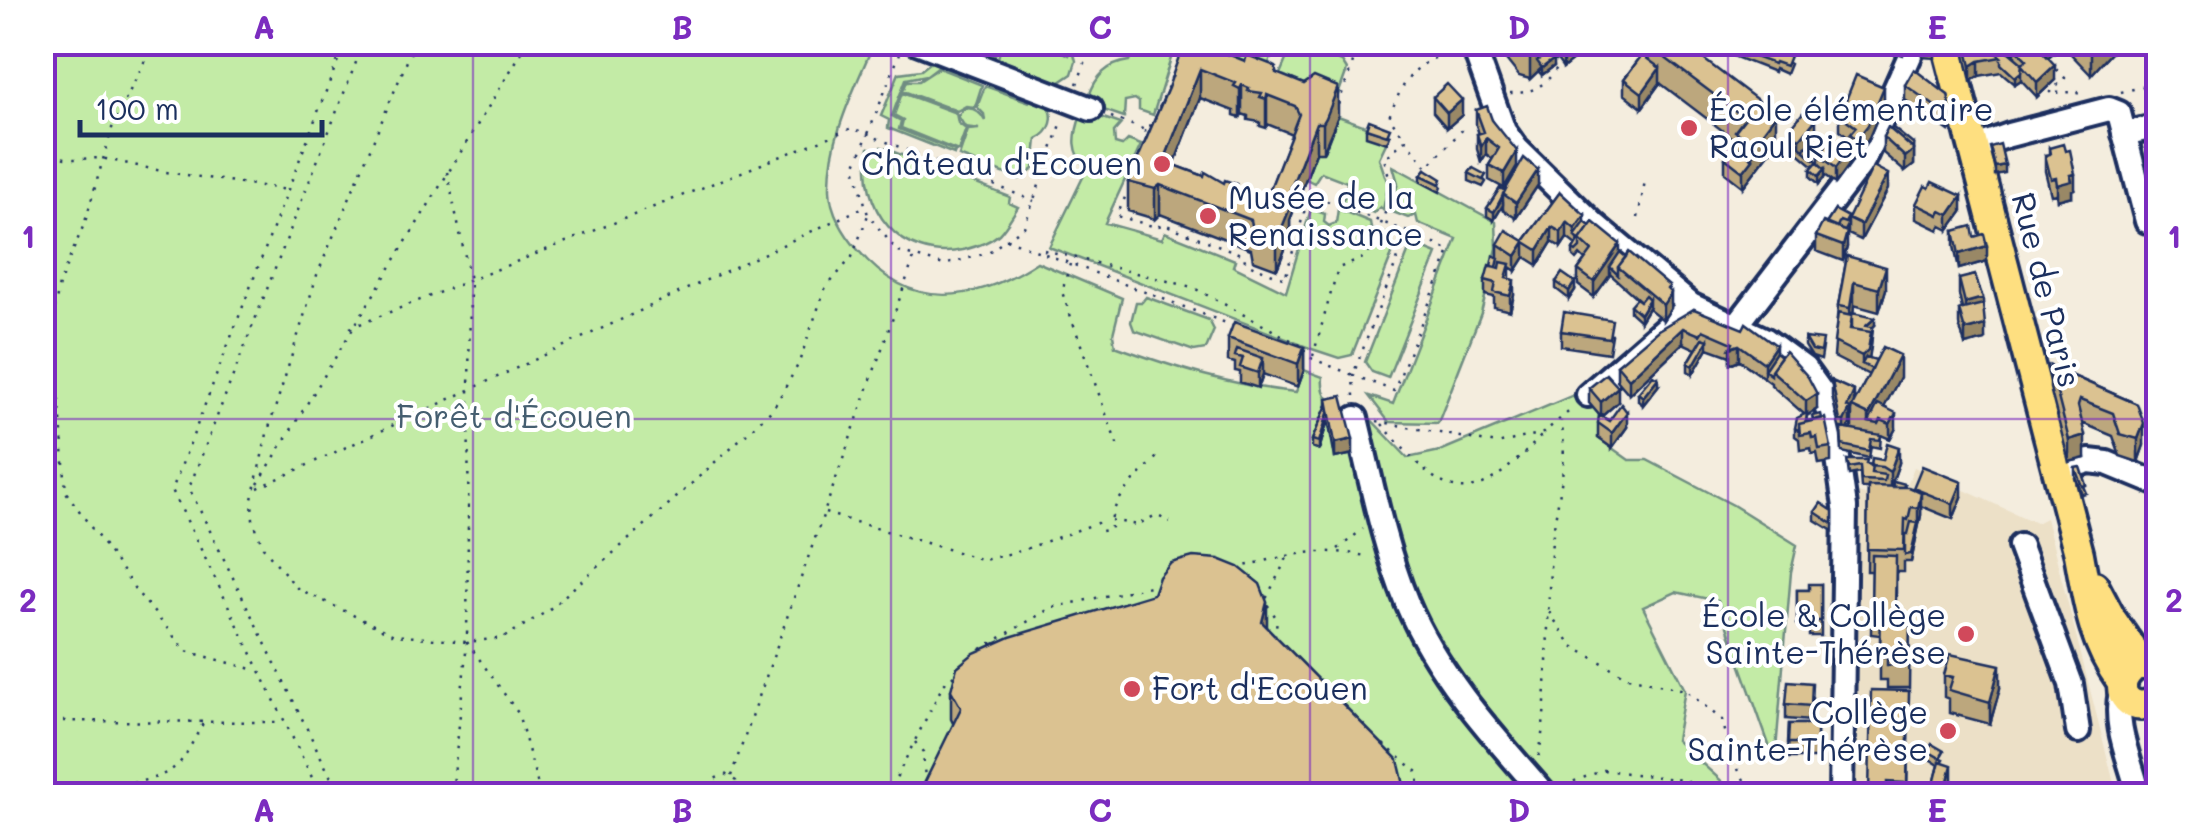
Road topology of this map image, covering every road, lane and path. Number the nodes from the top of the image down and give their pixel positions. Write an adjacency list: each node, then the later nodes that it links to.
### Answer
1 (154, 42): 30 (path)
2 (345, 42): 35 (path)
3 (364, 42): 101 (path)
4 (415, 42): 68 (path)
5 (528, 42): 31 (path)
6 (904, 42): 24 (path)
7 (917, 42): 18 (street)
8 (1092, 42): 18 (path)
9 (1337, 42): 19 (path)
10 (1548, 42): 16 (path)
11 (1916, 42): 52 (street)
12 (1946, 42): 28 (main road, Rue de Paris)
13 (2052, 42): 17 (path)
14 (1472, 44): 16 (street); 26 (path)
15 (1186, 54): 23 (path)
16 (1489, 92): 50 (street)
17 (2084, 102)
18 (1080, 106): 38 (path)
19 (1336, 110)
20 (1121, 120): 23 (path)
21 (1466, 126): 26 (path)
22 (2158, 126): 25 (street)
23 (1145, 130): 27 (path)
24 (868, 134): 38 (path); 39 (path); 49 (path)
25 (2124, 134): 28 (street); 32 (street)
26 (1405, 140): 43 (path)
27 (1146, 144)
28 (1973, 148): 66 (main road, Rue de Paris)
29 (42, 155): 30 (path)
30 (101, 158): 35 (path); 87 (path)
31 (448, 172): 49 (path); 53 (path)
32 (2147, 175): 42 (street)
33 (1132, 180): 37 (path)
34 (1645, 181): 41 (path)
35 (290, 190): 87 (path)
36 (1302, 190): 37 (path)
37 (1310, 194): 43 (path)
38 (1034, 201): 45 (path)
39 (864, 206): 40 (path); 58 (path)
40 (868, 215): 47 (path); 83 (path)
41 (1638, 218)
42 (2158, 218)
43 (1383, 222): 44 (path); 56 (path)
44 (1408, 232): 57 (path); 57 (path)
45 (1006, 239): 46 (path); 47 (path)
46 (1040, 252): 48 (path); 55 (path)
47 (914, 256): 69 (path)
48 (1070, 262): 51 (path); 64 (path)
49 (470, 280): 53 (path); 58 (path)
50 (1691, 306): 52 (street); 59 (street)
51 (1235, 326)
52 (1737, 326): 110 (street)
53 (350, 328): 68 (path)
54 (1287, 348): 55 (path)
55 (1304, 355): 56 (path)
56 (1312, 358): 57 (path)
57 (1353, 375): 60 (path)
58 (467, 392): 68 (path); 83 (path)
59 (1588, 395): 61 (path)
60 (1356, 418): 62 (path); 70 (street)
61 (1561, 418): 63 (path); 81 (path)
62 (1380, 422): 63 (path); 63 (path)
63 (1543, 434)
64 (1118, 447)
65 (1160, 453): 71 (path)
66 (2056, 472): 67 (street); 89 (main road, Rue de Paris)
67 (2158, 484)
68 (255, 489): 83 (path)
69 (825, 513): 71 (path); 96 (path)
70 (1380, 516): 74 (path); 76 (street)
71 (1110, 519): 72 (path)
72 (1170, 522)
73 (2020, 546): 93 (street)
74 (1337, 550): 75 (path); 76 (path)
75 (1290, 554): 77 (path); 85 (path)
76 (1392, 562): 98 (street)
77 (1234, 568)
78 (1175, 581): 79 (path)
79 (1117, 594): 80 (path); 82 (path)
80 (1114, 605)
81 (1548, 611): 98 (path); 109 (path)
82 (997, 638): 84 (path); 86 (path)
83 (466, 642): 102 (path); 103 (path)
84 (1009, 646)
85 (1274, 651)
86 (972, 658)
87 (259, 670): 92 (path)
88 (957, 671): 95 (path)
89 (2141, 686): 111 (street, Rue de Paris)
90 (206, 719): 91 (path); 92 (path); 99 (path)
91 (42, 721)
92 (284, 722): 100 (path)
93 (2078, 731)
94 (1376, 739): 107 (path)
95 (914, 740): 97 (path); 106 (path)
96 (730, 776): 104 (path); 105 (path)
97 (924, 784)
98 (1542, 790): 108 (path)
99 (93, 796)
100 (321, 796)
101 (340, 796)
102 (452, 796)
103 (540, 796)
104 (715, 796)
105 (733, 796)
106 (887, 796)
107 (1420, 796)
108 (1732, 796)
109 (1753, 796)
110 (1842, 796)
111 (2140, 796)

